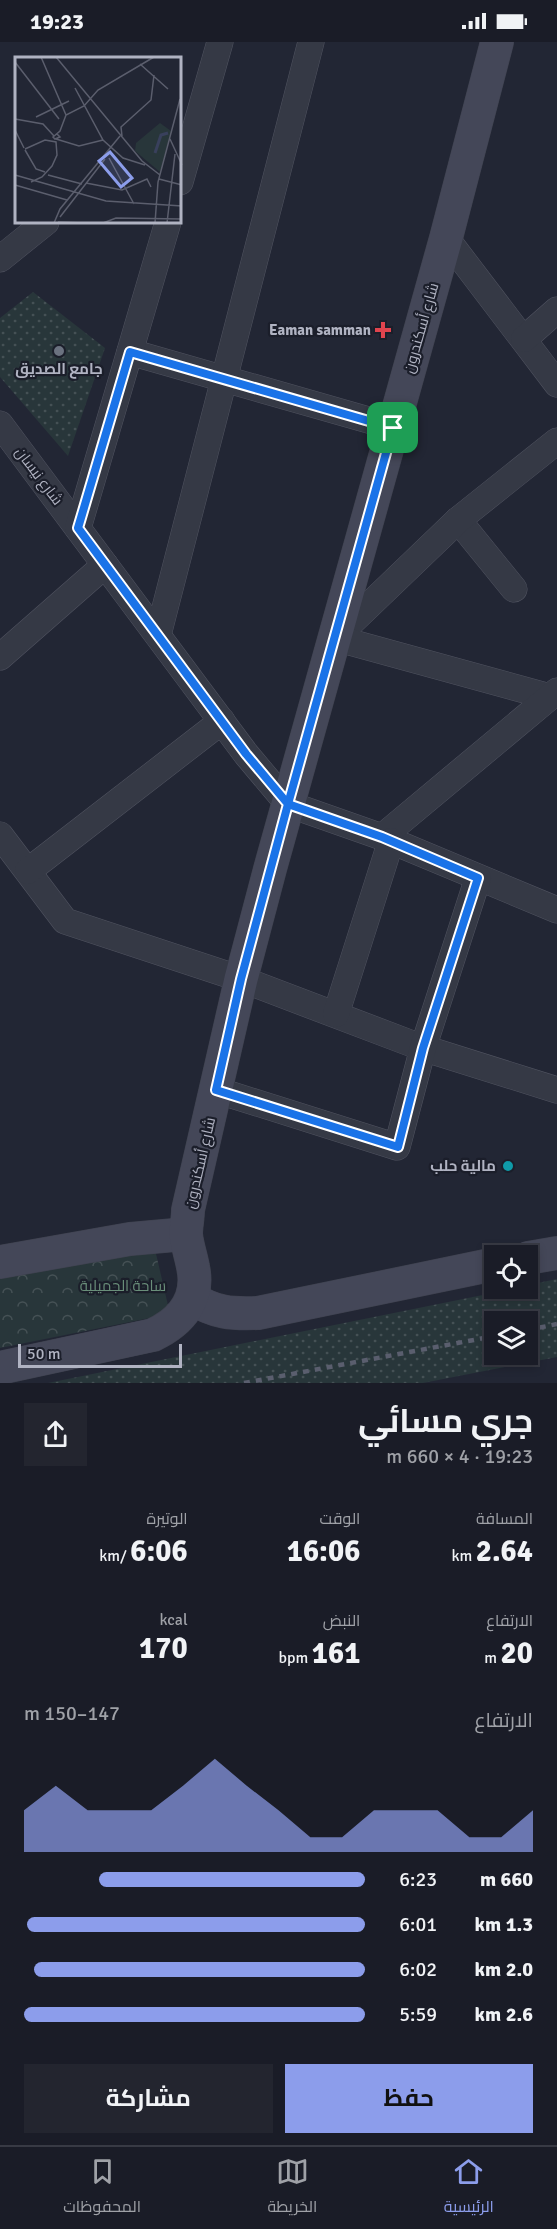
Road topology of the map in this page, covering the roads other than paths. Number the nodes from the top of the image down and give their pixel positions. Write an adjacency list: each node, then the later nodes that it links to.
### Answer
1 (206, 42): 5 (street)
2 (220, 42): 6 (street)
3 (311, 42): 14 (street)
4 (497, 42): 9 (main road, شارع أسكندرون)
5 (182, 114)
6 (182, 175)
7 (44, 224): 10 (street)
8 (167, 224): 13 (street)
9 (446, 238): 12 (street); 16 (main road, شارع أسكندرون)
10 (0, 259)
11 (557, 310): 12 (street)
12 (524, 339): 15 (street)
13 (130, 352): 14 (street); 20 (street)
14 (224, 379): 16 (street); 23 (street)
15 (557, 384)
16 (393, 428): 24 (main road, شارع أسكندرون)
17 (4, 436): 20 (street, شارع نيسان)
18 (557, 441): 19 (street)
19 (458, 520): 22 (street); 24 (street)
20 (78, 528): 21 (street, شارع نيسان)
21 (105, 565): 23 (street); 25 (street)
22 (514, 589)
23 (158, 635): 27 (street)
24 (335, 638): 26 (street); 28 (main road, شارع أسكندرون)
25 (0, 657)
26 (553, 694): 30 (street)
27 (222, 721): 28 (street); 31 (street)
28 (288, 804): 30 (street); 34 (main road, شارع أسكندرون)
29 (0, 835): 31 (street)
30 (387, 839): 32 (street); 35 (street)
31 (28, 871): 34 (street)
32 (478, 878): 33 (street); 36 (street)
33 (557, 910)
34 (241, 979): 35 (street); 38 (main road, شارع أسكندرون)
35 (336, 1014): 36 (street)
36 (423, 1048): 37 (street); 38 (street)
37 (556, 1086)
38 (216, 1090): 39 (main road, شارع أسكندرون)
39 (186, 1234): 42 (main road); 44 (main road, شارع أسكندرون)
40 (557, 1253): 41 (main road)
41 (538, 1256)
42 (0, 1262)
43 (484, 1266): 44 (main road)
44 (192, 1298): 45 (main road)
45 (0, 1368)

